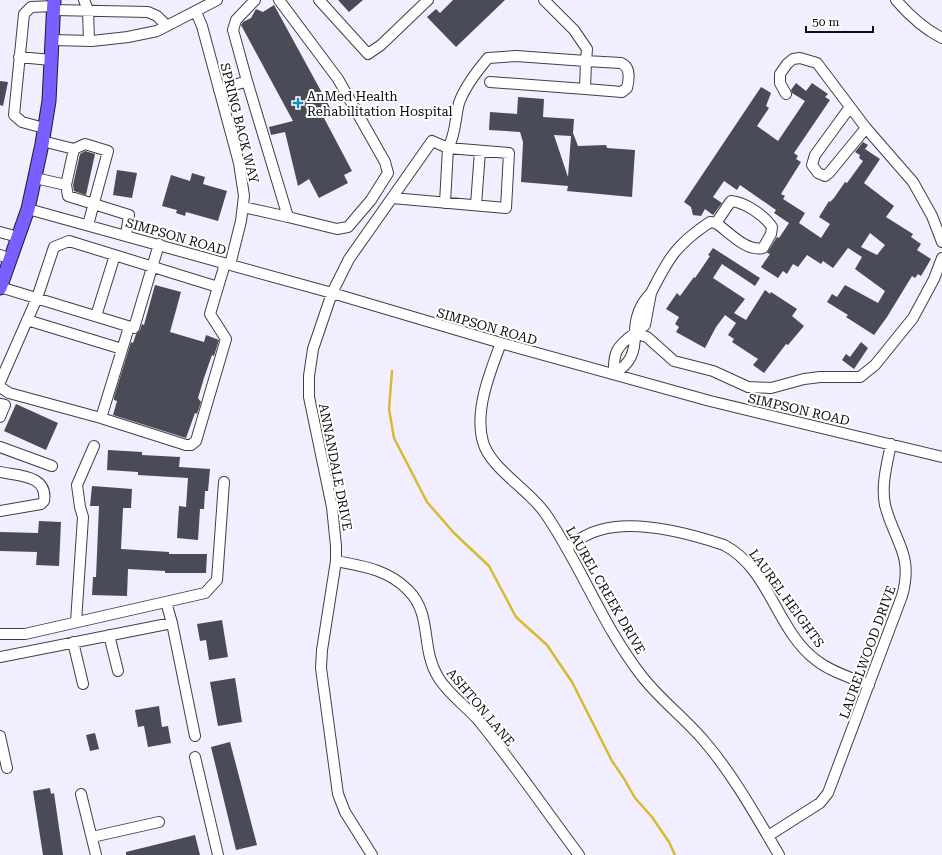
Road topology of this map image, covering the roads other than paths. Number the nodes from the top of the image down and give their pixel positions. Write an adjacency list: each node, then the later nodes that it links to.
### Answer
1 (84, 0): 10 (street)
2 (217, 0): 11 (street)
3 (255, 0): 19 (street)
4 (279, 0): 38 (street)
5 (319, 0): 6 (street)
6 (428, 0)
7 (544, 0): 18 (street)
8 (896, 0): 13 (street)
9 (54, 5): 10 (street); 14 (main road); 16 (street)
10 (88, 10): 12 (street); 15 (street)
11 (196, 12): 12 (street); 22 (street, SPRING BACK WAY)
12 (167, 26): 15 (street)
13 (942, 38)
14 (52, 40): 15 (street); 17 (main road)
15 (89, 41)
16 (19, 56): 17 (street); 26 (street)
17 (51, 60): 26 (main road)
18 (586, 61): 21 (street); 21 (street); 27 (street)
19 (247, 82): 22 (street); 38 (street)
20 (490, 82): 21 (street)
21 (585, 89)
22 (219, 90): 36 (street, SPRING BACK WAY)
23 (786, 94): 24 (street)
24 (850, 107): 25 (street); 25 (street)
25 (866, 128): 44 (street)
26 (43, 135): 28 (street); 30 (main road)
27 (448, 148): 29 (street); 32 (street, ANNANDALE DRIVE); 33 (street)
28 (74, 149): 31 (street); 34 (street)
29 (480, 151): 35 (street); 35 (street)
30 (35, 178): 31 (street); 37 (main road)
31 (66, 185): 34 (street)
32 (392, 198): 33 (street); 53 (street, ANNANDALE DRIVE)
33 (445, 203): 35 (street)
34 (94, 204): 40 (street); 42 (street)
35 (476, 205)
36 (243, 207): 38 (street); 49 (street, SPRING BACK WAY)
37 (28, 209): 40 (street, SIMPSON ROAD); 43 (main road)
38 (288, 217)
39 (716, 223): 39 (street); 58 (street)
40 (88, 225): 42 (street, SIMPSON ROAD)
41 (0, 232): 43 (street)
42 (126, 235): 45 (street, SIMPSON ROAD)
43 (18, 237): 47 (main road)
44 (942, 242)
45 (159, 244): 49 (street, SIMPSON ROAD); 50 (street)
46 (115, 255): 50 (street); 54 (street); 55 (street)
47 (5, 257): 51 (main road)
48 (942, 258): 58 (street)
49 (227, 264): 52 (street, SPRING BACK WAY); 53 (street, SIMPSON ROAD)
50 (152, 267): 52 (street); 57 (street)
51 (1, 283): 54 (street)
52 (218, 287): 66 (street, SPRING BACK WAY)
53 (332, 293): 59 (street, SIMPSON ROAD); 76 (street, ANNANDALE DRIVE)
54 (37, 298): 55 (street); 56 (street)
55 (96, 316): 57 (street)
56 (27, 320): 60 (street); 62 (street)
57 (129, 327): 60 (street)
58 (635, 333): 61 (street); 61 (street)
59 (501, 343): 61 (street, SIMPSON ROAD); 75 (street, LAUREL CREEK DRIVE)
60 (122, 349): 66 (street)
61 (614, 374): 67 (street, SIMPSON ROAD)
62 (0, 382)
63 (0, 387): 66 (street)
64 (0, 404): 65 (street)
65 (0, 417)
66 (101, 418)
67 (891, 444): 70 (street, SIMPSON ROAD); 86 (street, LAURELWOOD DRIVE)
68 (94, 446): 78 (street)
69 (0, 447): 71 (street)
70 (942, 457)
71 (52, 466)
72 (0, 472): 74 (street)
73 (224, 482): 77 (street)
74 (0, 511)
75 (566, 546): 86 (street, LAUREL HEIGHTS); 93 (street, LAUREL CREEK DRIVE)
76 (336, 561): 97 (street, ANNANDALE DRIVE); 98 (street, ASHTON LANE)
77 (166, 602): 78 (street); 79 (street)
78 (76, 622): 80 (street)
79 (172, 623): 81 (street); 88 (street)
80 (0, 634)
81 (109, 635): 82 (street); 84 (street)
82 (73, 642): 83 (street); 85 (street)
83 (0, 657)
84 (118, 671)
85 (83, 684)
86 (869, 685): 93 (street, LAURELWOOD DRIVE)
87 (0, 736): 90 (street)
88 (196, 736)
89 (195, 757): 96 (street)
90 (7, 768)
91 (81, 794): 94 (street)
92 (159, 822): 94 (street)
93 (768, 836): 99 (street, LAUREL CREEK DRIVE)
94 (92, 838): 95 (street)
95 (96, 855)
96 (218, 855)
97 (372, 855)
98 (580, 855)
99 (779, 855)

